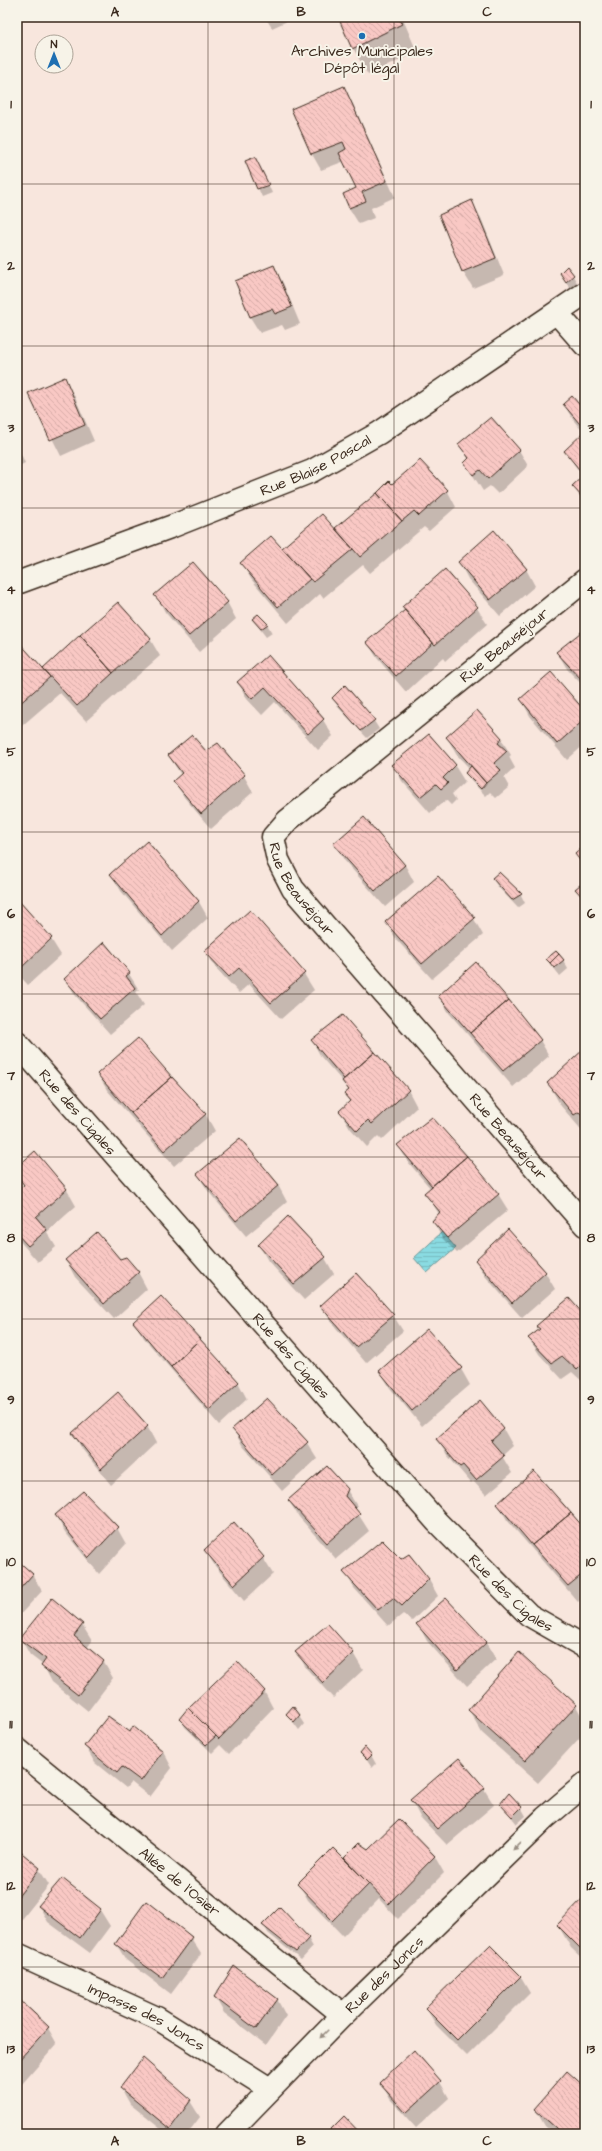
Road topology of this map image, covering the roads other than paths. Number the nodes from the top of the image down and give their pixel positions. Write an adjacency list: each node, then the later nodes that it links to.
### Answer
1 (585, 293): 2 (street, Rue Blaise Pascal)
2 (557, 313): 3 (street); 5 (street, Rue Blaise Pascal)
3 (585, 345)
4 (585, 580): 7 (street, Rue Beauséjour)
5 (17, 583)
6 (17, 1043): 8 (street, Rue des Cigales)
7 (585, 1225)
8 (585, 1647)
9 (17, 1749): 14 (street, Allée de l'Osier)
10 (585, 1772): 12 (street, Rue des Joncs)
11 (585, 1784): 12 (street, Rue des Joncs)
12 (546, 1818): 14 (street, Rue des Joncs, one-way to 14)
13 (17, 1954): 15 (street, Impasse des Joncs)
14 (343, 2015): 15 (street, Rue des Joncs, one-way to 15)
15 (270, 2089): 16 (street, Rue des Joncs)
16 (227, 2134)

